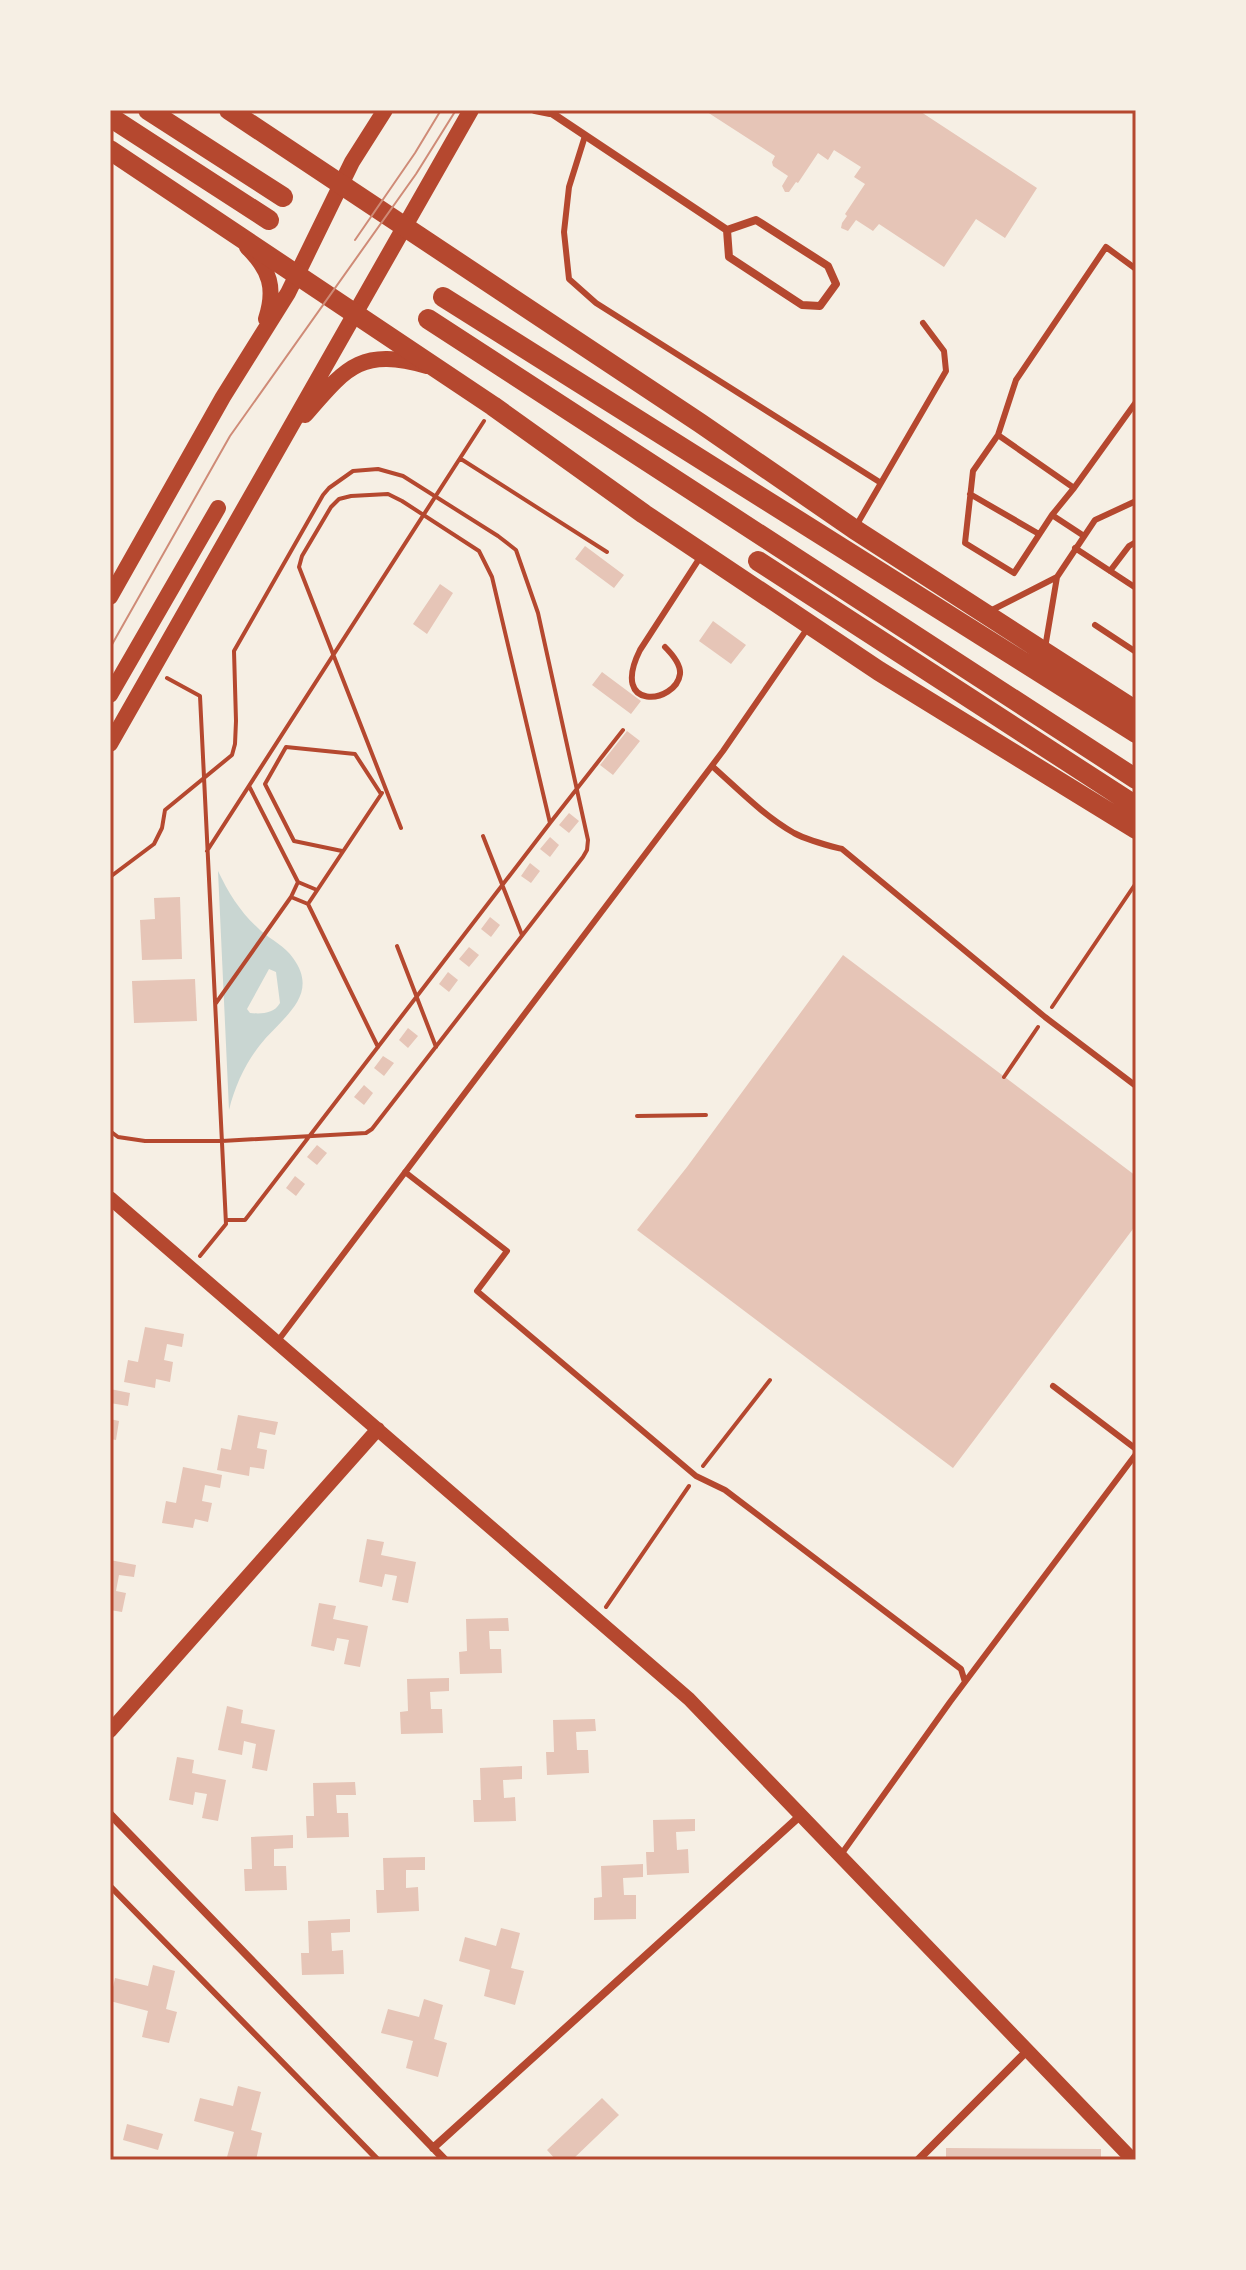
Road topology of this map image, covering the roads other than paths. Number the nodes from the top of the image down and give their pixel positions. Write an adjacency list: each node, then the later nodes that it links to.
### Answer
1 (148, 110): 11 (main road)
2 (229, 110): 10 (main road)
3 (385, 110): 10 (main road)
4 (471, 110): 13 (main road)
5 (535, 110): 6 (street)
6 (549, 112): 8 (street)
7 (110, 117): 12 (main road)
8 (585, 136): 14 (street); 27 (lane)
9 (110, 150): 15 (main road)
10 (341, 184): 13 (main road); 17 (main road)
11 (283, 197)
12 (269, 220)
13 (404, 227): 19 (main road); 33 (main road)
14 (727, 230): 14 (street)
15 (236, 235): 17 (main road); 22 (main road)
16 (1136, 269): 25 (lane)
17 (297, 275): 19 (main road); 22 (main road)
18 (443, 297): 52 (main road)
19 (355, 313): 23 (main road); 26 (main road)
20 (428, 319): 55 (main road)
21 (923, 323): 27 (lane)
22 (261, 336): 43 (main road)
23 (440, 369): 26 (main road); 38 (main road)
24 (1136, 402): 28 (lane)
25 (998, 435): 28 (lane); 29 (lane)
26 (278, 447): 53 (main road)
27 (881, 483): 33 (lane)
28 (1074, 488): 32 (lane)
29 (970, 494): 34 (lane); 34 (lane)
30 (1136, 501): 35 (lane)
31 (218, 508): 50 (main road)
32 (1052, 515): 34 (lane); 35 (lane)
33 (854, 529): 44 (main road)
34 (1039, 534)
35 (1084, 536): 37 (lane)
36 (1136, 542): 40 (lane)
37 (1075, 548): 40 (lane); 41 (lane)
38 (703, 553): 46 (main road); 47 (lane)
39 (758, 561): 56 (main road)
40 (1110, 571): 42 (lane)
41 (1057, 577): 44 (lane); 48 (lane)
42 (1136, 588)
43 (110, 597)
44 (986, 613): 48 (main road)
45 (1095, 625): 49 (lane)
46 (810, 626): 54 (lane); 57 (main road)
47 (665, 647)
48 (1045, 651): 51 (main road)
49 (1136, 652)
50 (110, 695)
51 (1136, 711)
52 (1136, 733)
53 (110, 744)
54 (712, 766): 58 (lane); 59 (lane)
55 (1136, 779)
56 (1136, 806)
57 (1136, 829)
58 (1136, 1086)
59 (405, 1172): 61 (lane); 65 (lane)
60 (110, 1198): 61 (street)
61 (277, 1342): 63 (street)
62 (1053, 1386): 64 (lane)
63 (378, 1429): 66 (street); 68 (street)
64 (1136, 1451): 65 (lane)
65 (965, 1682): 69 (lane)
66 (110, 1731)
67 (110, 1814): 72 (street)
68 (801, 1815): 69 (street); 72 (street)
69 (840, 1856): 71 (street)
70 (110, 1886): 73 (lane)
71 (1027, 2051): 75 (street); 76 (street)
72 (433, 2148): 74 (street)
73 (378, 2160)
74 (445, 2160)
75 (918, 2160)
76 (1133, 2160)

